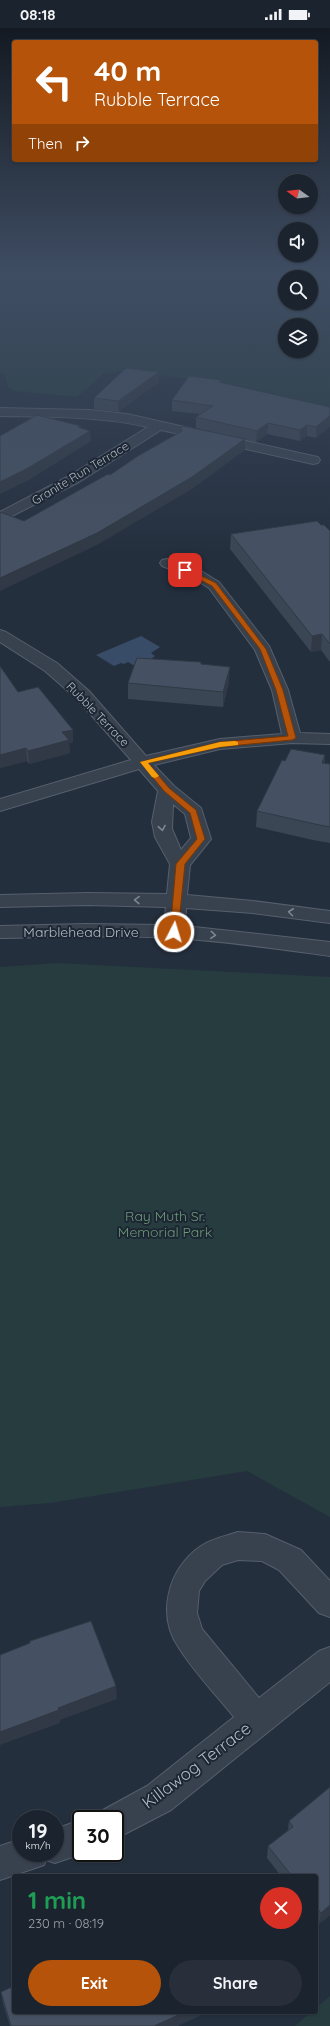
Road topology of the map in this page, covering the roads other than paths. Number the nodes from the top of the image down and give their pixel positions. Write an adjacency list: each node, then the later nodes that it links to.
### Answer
1 (0, 412): 2 (street)
2 (159, 425): 3 (street); 4 (street, Granite Run Terrace)
3 (313, 460)
4 (0, 518)
5 (167, 563): 7 (street)
6 (0, 635): 9 (street, Rubble Terrace)
7 (292, 738): 8 (street); 9 (street)
8 (330, 739)
9 (143, 762): 10 (street, Rubble Terrace); 11 (street)
10 (167, 790): 12 (street, one-way to 12); 12 (street, Rubble Terrace)
11 (0, 805)
12 (180, 864): 14 (street)
13 (0, 901): 14 (street, one-way to 13)
14 (176, 901): 15 (street, one-way to 14); 17 (street)
15 (330, 917)
16 (0, 932): 17 (street, Marblehead Drive)
17 (174, 932): 18 (street, Marblehead Drive, one-way to 18)
18 (330, 949)
19 (330, 1603): 21 (street, Killawog Terrace)
20 (330, 1662): 21 (street, Killawog Terrace)
21 (257, 1720): 22 (street, Killawog Terrace)
22 (124, 1817)
23 (12, 1859): 24 (street)
24 (0, 1863)

